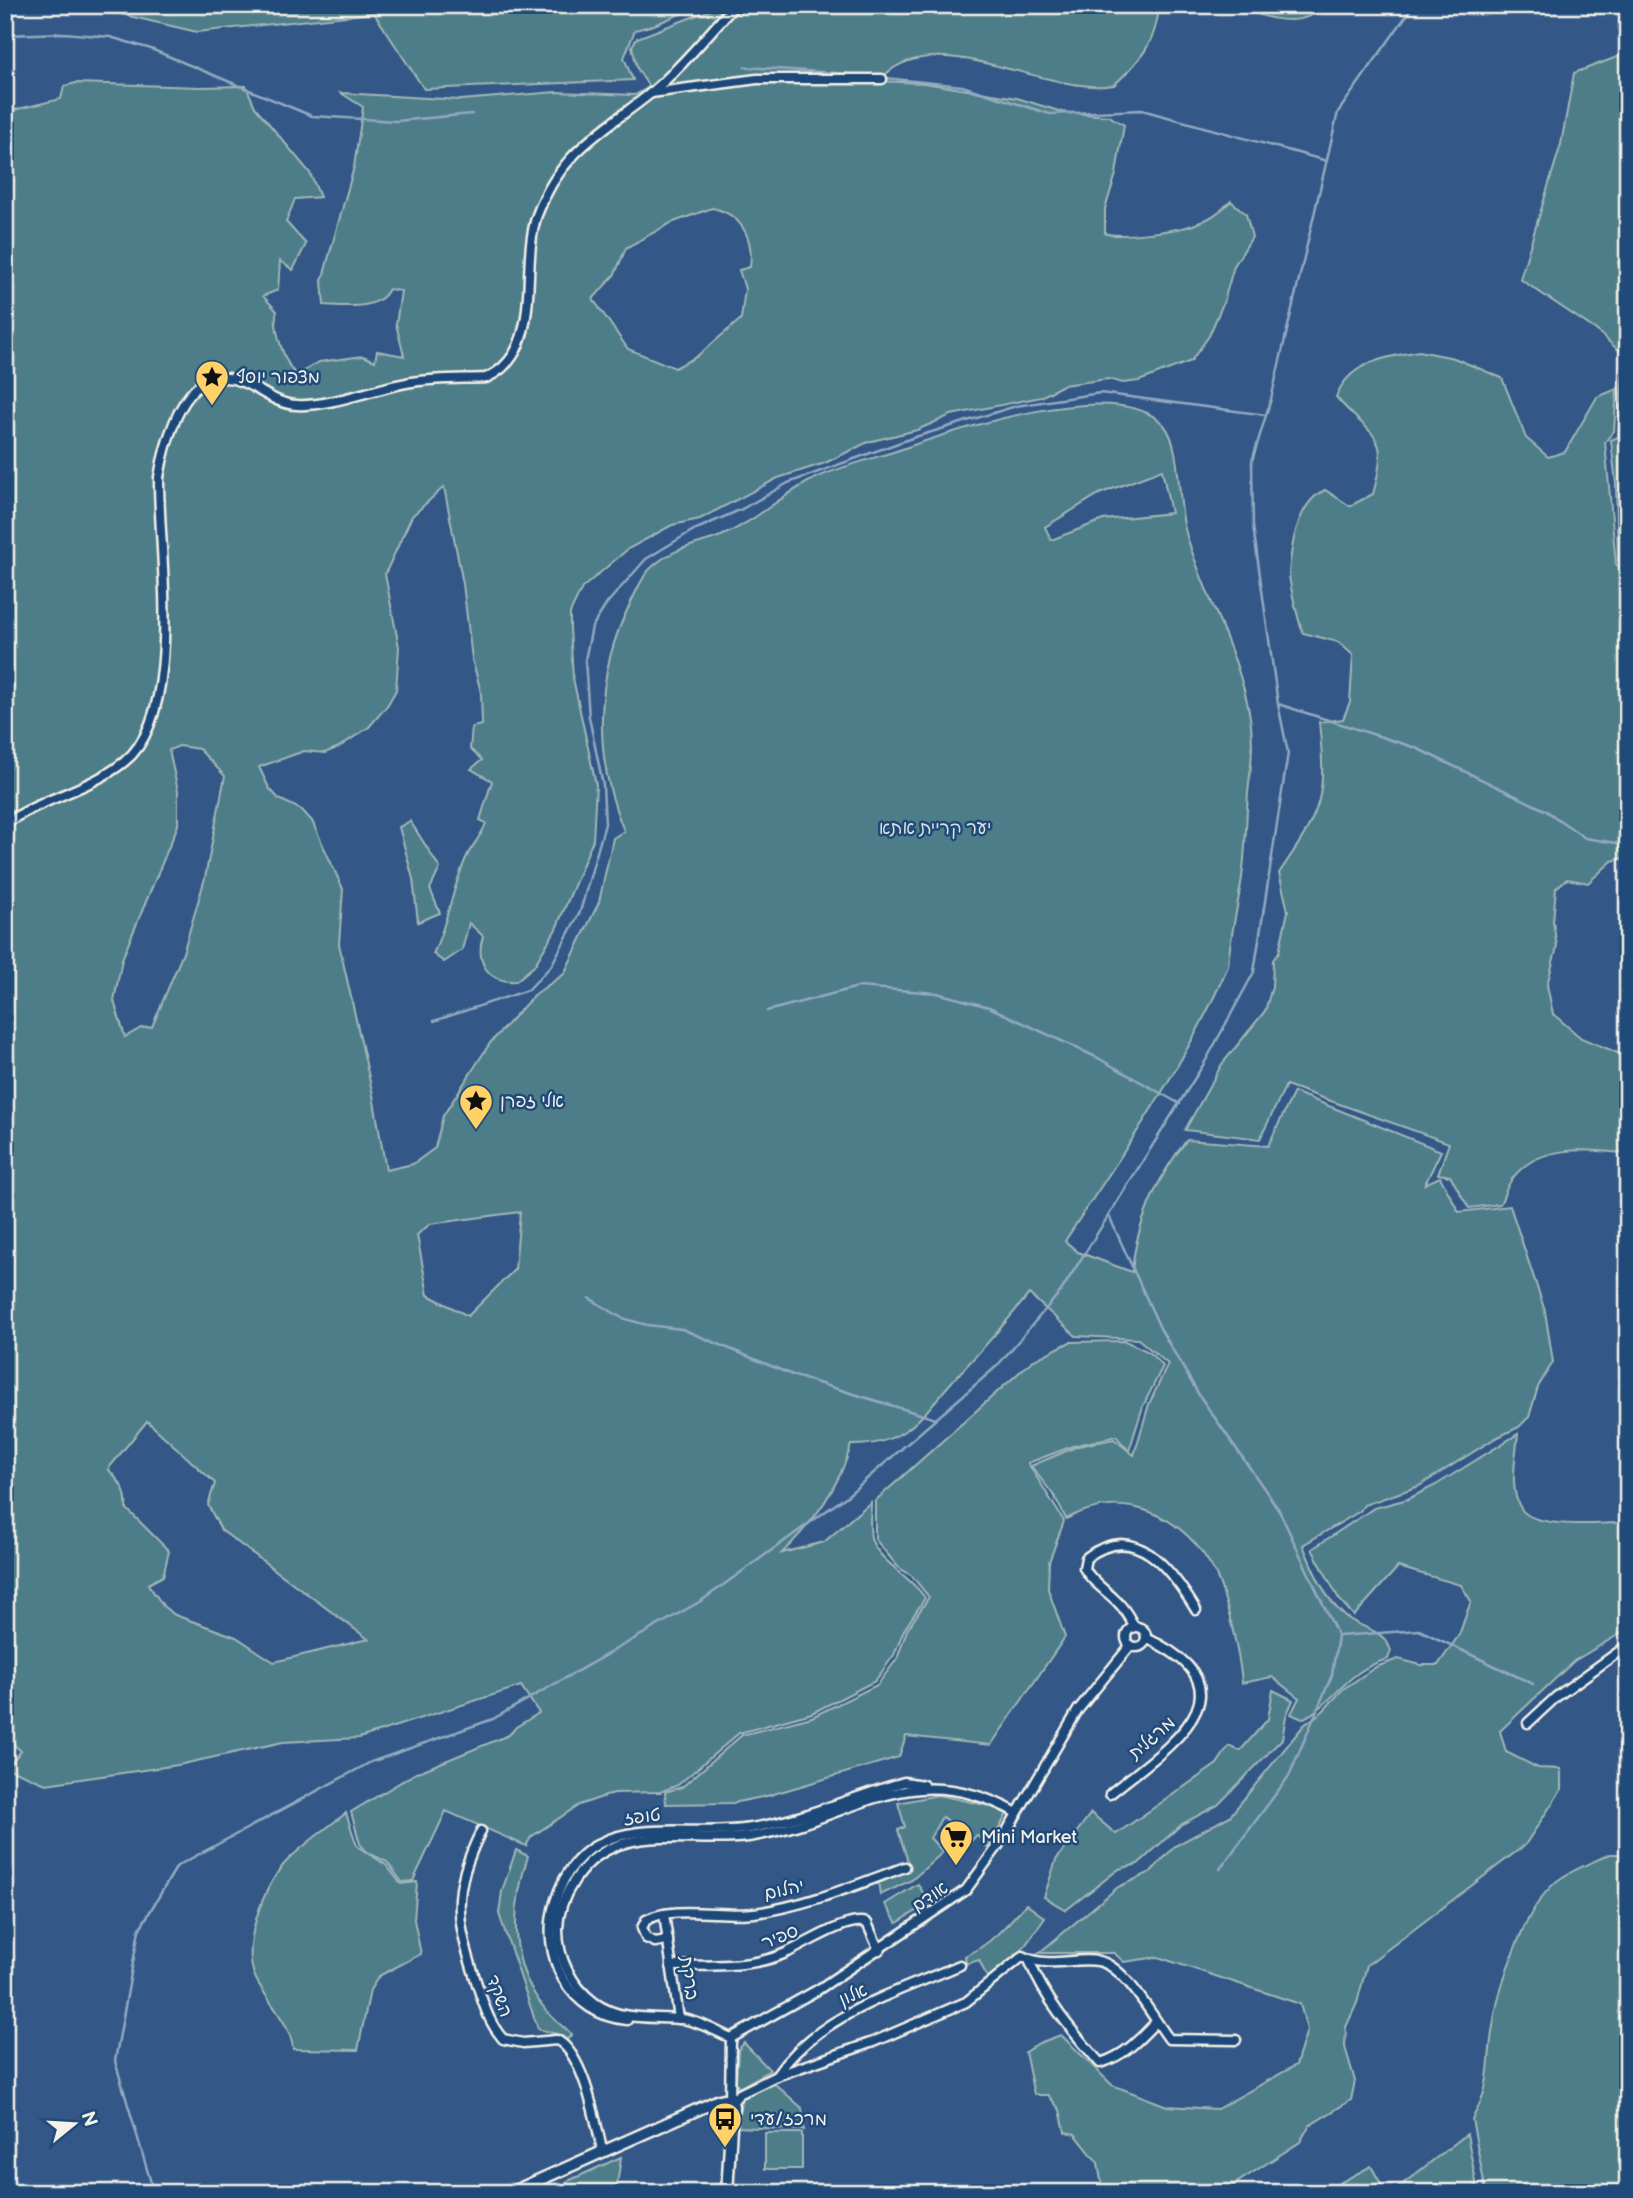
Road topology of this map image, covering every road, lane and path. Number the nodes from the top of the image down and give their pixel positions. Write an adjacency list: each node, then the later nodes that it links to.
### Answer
1 (736, 5): 3 (street)
2 (882, 79): 3 (street)
3 (651, 93): 4 (street)
4 (5, 824)
5 (1196, 1610): 6 (street)
6 (1134, 1627): 7 (street); 9 (street)
7 (1146, 1638): 9 (street); 11 (street, מרגלית)
8 (1628, 1645): 10 (street)
9 (1130, 1646): 12 (street, אודם)
10 (1528, 1723)
11 (1110, 1794)
12 (1017, 1813): 17 (street, אודם); 21 (street, טופז)
13 (481, 1831): 27 (street, השקד)
14 (905, 1867): 15 (street, יהלום)
15 (664, 1914): 16 (street); 16 (street)
16 (668, 1940): 20 (street, ברקת)
17 (879, 1950): 20 (street, ספיר); 23 (street, אודם)
18 (1029, 1960): 22 (street); 22 (street); 25 (street)
19 (960, 1965): 25 (street, אלון)
20 (671, 1966): 21 (street, ברקת)
21 (678, 2019): 23 (street, טופז)
22 (1156, 2022): 24 (street)
23 (731, 2038): 26 (street)
24 (1236, 2040)
25 (776, 2076): 26 (street)
26 (725, 2106): 27 (street); 29 (street)
27 (602, 2150): 28 (street)
28 (510, 2193)
29 (727, 2193)

